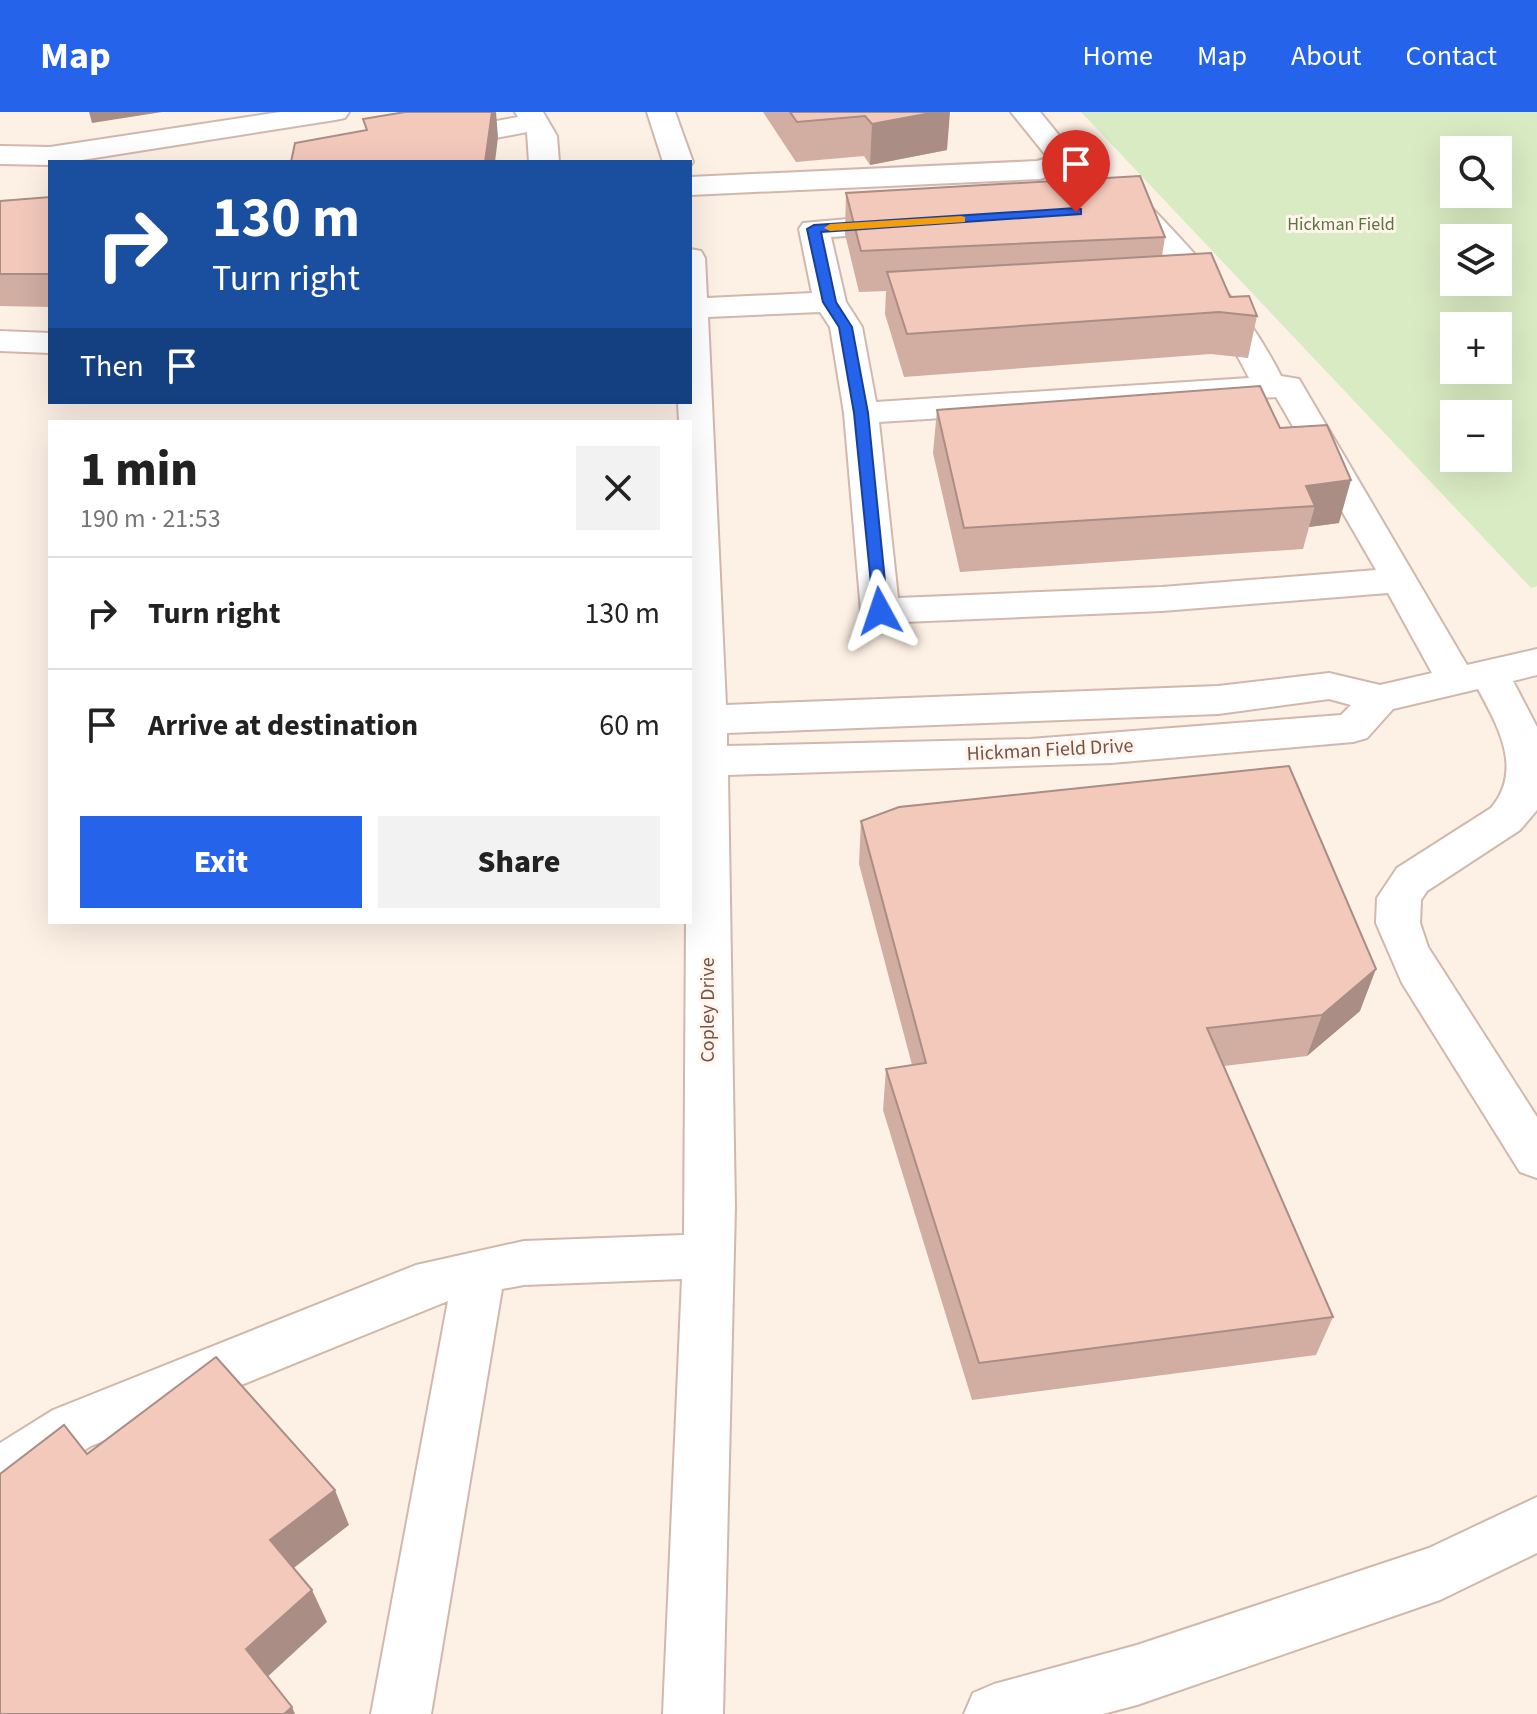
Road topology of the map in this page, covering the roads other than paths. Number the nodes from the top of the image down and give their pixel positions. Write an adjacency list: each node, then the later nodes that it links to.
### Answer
1 (335, 112): 5 (street)
2 (661, 112): 8 (street)
3 (1025, 112): 9 (street)
4 (532, 117): 6 (street); 7 (street)
5 (0, 155)
6 (333, 160)
7 (544, 160)
8 (677, 160)
9 (692, 186)
10 (1089, 211): 17 (street)
11 (936, 221): 12 (street)
12 (830, 302): 13 (street); 18 (street)
13 (692, 308)
14 (692, 335): 22 (street, Copley Drive)
15 (0, 341): 16 (street)
16 (48, 343)
17 (1266, 377): 18 (street); 19 (street)
18 (861, 413): 19 (street)
19 (1400, 580): 21 (street)
20 (1537, 662): 21 (street, Hickman Field Drive)
21 (1472, 677): 22 (street, Hickman Field Drive); 23 (street)
22 (707, 740): 24 (street, Copley Drive)
23 (1537, 1158)
24 (709, 1256): 25 (street); 29 (street, Copley Drive)
25 (479, 1271): 26 (street); 28 (street)
26 (0, 1473)
27 (1537, 1524): 30 (street)
28 (401, 1714)
29 (693, 1714)
30 (994, 1714)

